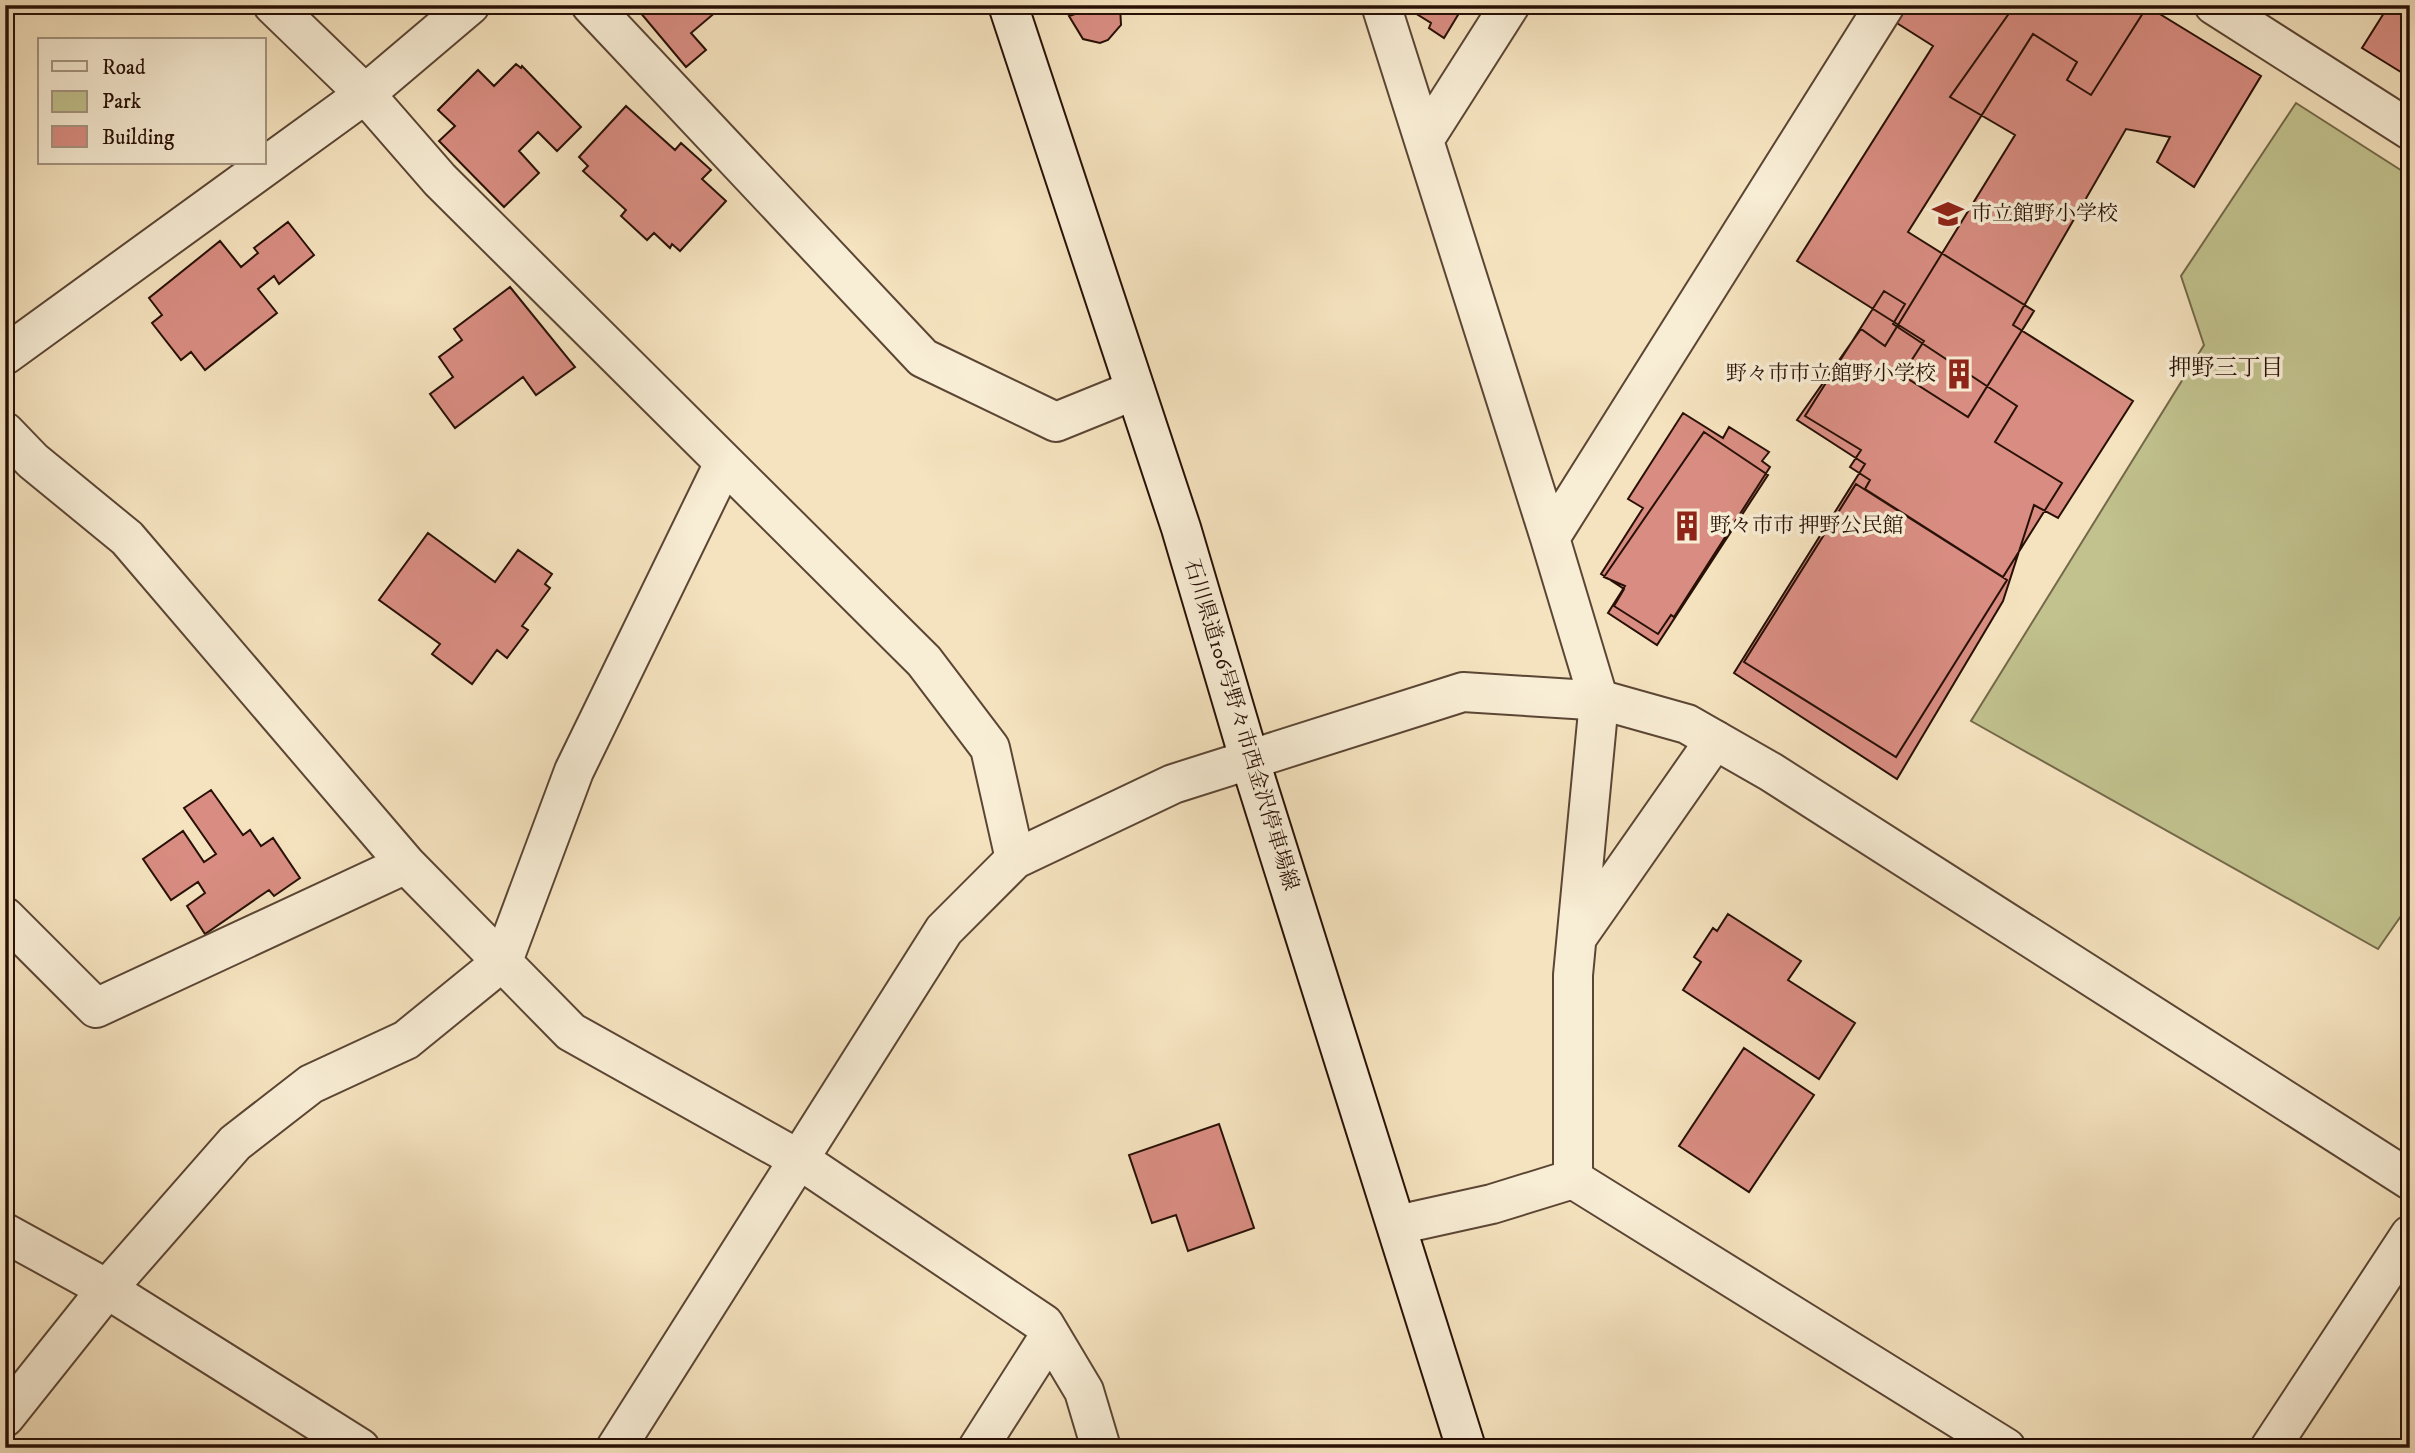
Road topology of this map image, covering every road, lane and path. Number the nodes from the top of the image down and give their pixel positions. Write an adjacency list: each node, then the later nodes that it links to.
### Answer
1 (273, 5): 9 (street)
2 (470, 5): 9 (street)
3 (592, 5): 13 (street)
4 (1008, 5): 13 (street, 石川県道106号野々市西金沢停車場線)
5 (1381, 5): 11 (street)
6 (1510, 5): 11 (street)
7 (1885, 5): 16 (street)
8 (2214, 5): 10 (street)
9 (365, 94): 12 (street); 15 (street)
10 (2410, 130)
11 (1424, 140): 16 (street)
12 (5, 355)
13 (1135, 390): 19 (street, 石川県道106号野々市西金沢停車場線)
14 (5, 432): 21 (street)
15 (724, 463): 20 (street); 24 (street)
16 (1550, 538): 17 (street)
17 (1599, 701): 18 (street); 19 (street); 23 (street)
18 (1715, 740): 23 (street); 27 (street)
19 (1249, 758): 20 (street); 28 (street, 石川県道106号野々市西金沢停車場線)
20 (1015, 859): 25 (street)
21 (406, 864): 22 (street); 24 (street)
22 (5, 917)
23 (1577, 937): 26 (street)
24 (503, 961): 25 (street); 31 (street)
25 (800, 1160): 32 (street); 35 (street)
26 (1573, 1179): 28 (street); 39 (street)
27 (2410, 1181)
28 (1396, 1225): 38 (street, 石川県道106号野々市西金沢停車場線)
29 (5, 1233): 31 (street)
30 (2410, 1235): 40 (street)
31 (107, 1289): 33 (street); 34 (street)
32 (1051, 1335): 36 (street); 37 (street)
33 (5, 1417)
34 (360, 1448)
35 (616, 1448)
36 (978, 1448)
37 (1101, 1448)
38 (1466, 1448)
39 (2006, 1448)
40 (2270, 1448)

